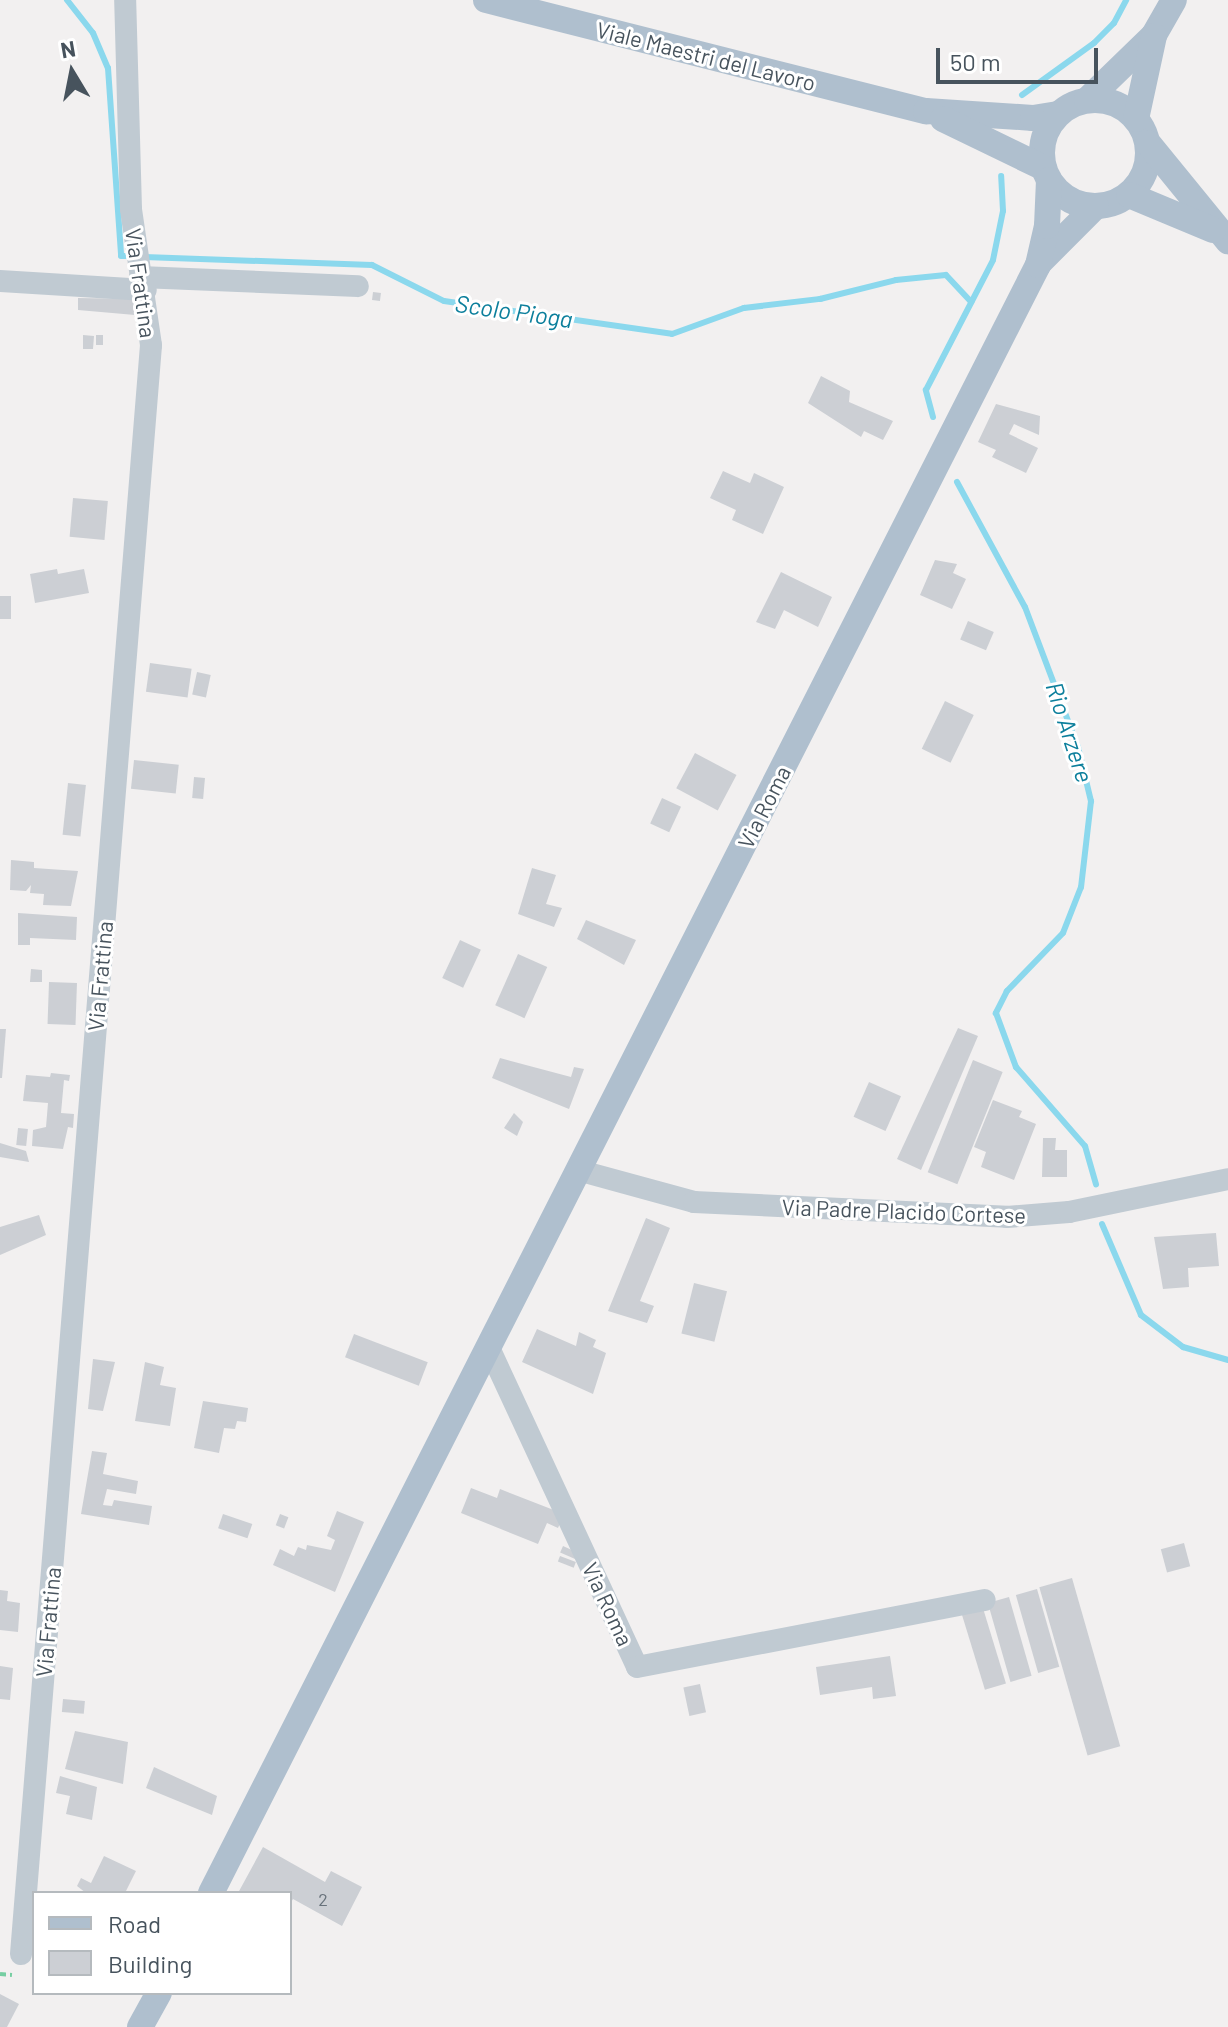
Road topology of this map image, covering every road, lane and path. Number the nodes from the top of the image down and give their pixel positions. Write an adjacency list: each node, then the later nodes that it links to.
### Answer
1 (125, 0): 15 (street, Via Frattina)
2 (486, 0): 6 (main road, Viale Maestri del Lavoro)
3 (1174, 0): 4 (main road)
4 (1154, 35): 5 (main road); 8 (main road)
5 (1087, 100): 7 (main road); 8 (main road)
6 (926, 111): 7 (main road, Viale Maestri del Lavoro); 10 (main road, Viale Maestri del Lavoro)
7 (1058, 114): 10 (main road)
8 (1136, 119): 9 (main road)
9 (1148, 143): 11 (main road); 13 (main road)
10 (1046, 174): 12 (main road); 14 (main road, Via Roma)
11 (1129, 195): 12 (main road); 13 (main road)
12 (1096, 206): 14 (main road, Via Roma)
13 (1224, 237)
14 (1038, 265): 18 (main road, Via Roma)
15 (140, 270): 16 (street); 17 (street); 23 (street, Via Frattina)
16 (0, 281)
17 (358, 286)
18 (581, 1171): 19 (street, Via Padre Placido Cortese); 20 (main road, Via Roma)
19 (1228, 1179)
20 (490, 1350): 21 (street, Via Roma); 22 (main road, Via Roma)
21 (985, 1600)
22 (212, 1891)
23 (18, 1954)
24 (158, 1995): 25 (main road)
25 (140, 2027)

